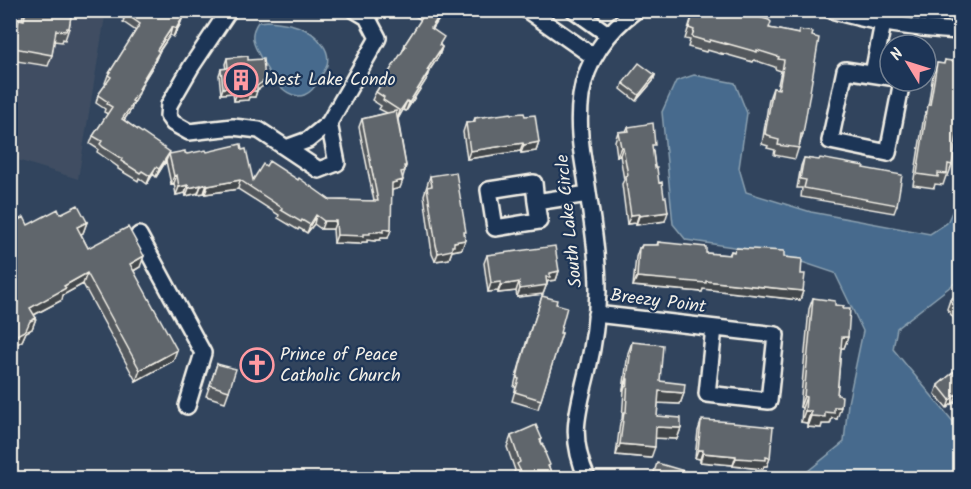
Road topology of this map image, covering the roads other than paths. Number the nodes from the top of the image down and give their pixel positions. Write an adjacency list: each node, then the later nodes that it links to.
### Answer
1 (354, 10): 14 (street)
2 (527, 10): 10 (street)
3 (574, 10): 9 (street)
4 (636, 10): 9 (street, South Lake Circle)
5 (831, 10): 7 (street)
6 (226, 12): 15 (street)
7 (883, 23): 8 (street); 11 (street)
8 (960, 31)
9 (609, 35): 10 (street, South Lake Circle)
10 (594, 57): 16 (street, South Lake Circle)
11 (873, 74): 12 (street); 13 (street)
12 (878, 75)
13 (900, 93)
14 (329, 123): 15 (street); 15 (street)
15 (286, 148)
16 (588, 194): 17 (street); 19 (street, South Lake Circle)
17 (537, 202)
18 (139, 235): 21 (street)
19 (596, 314): 20 (street, Breezy Point); 22 (street, South Lake Circle)
20 (714, 328): 20 (street, Breezy Point)
21 (188, 406)
22 (587, 478)

